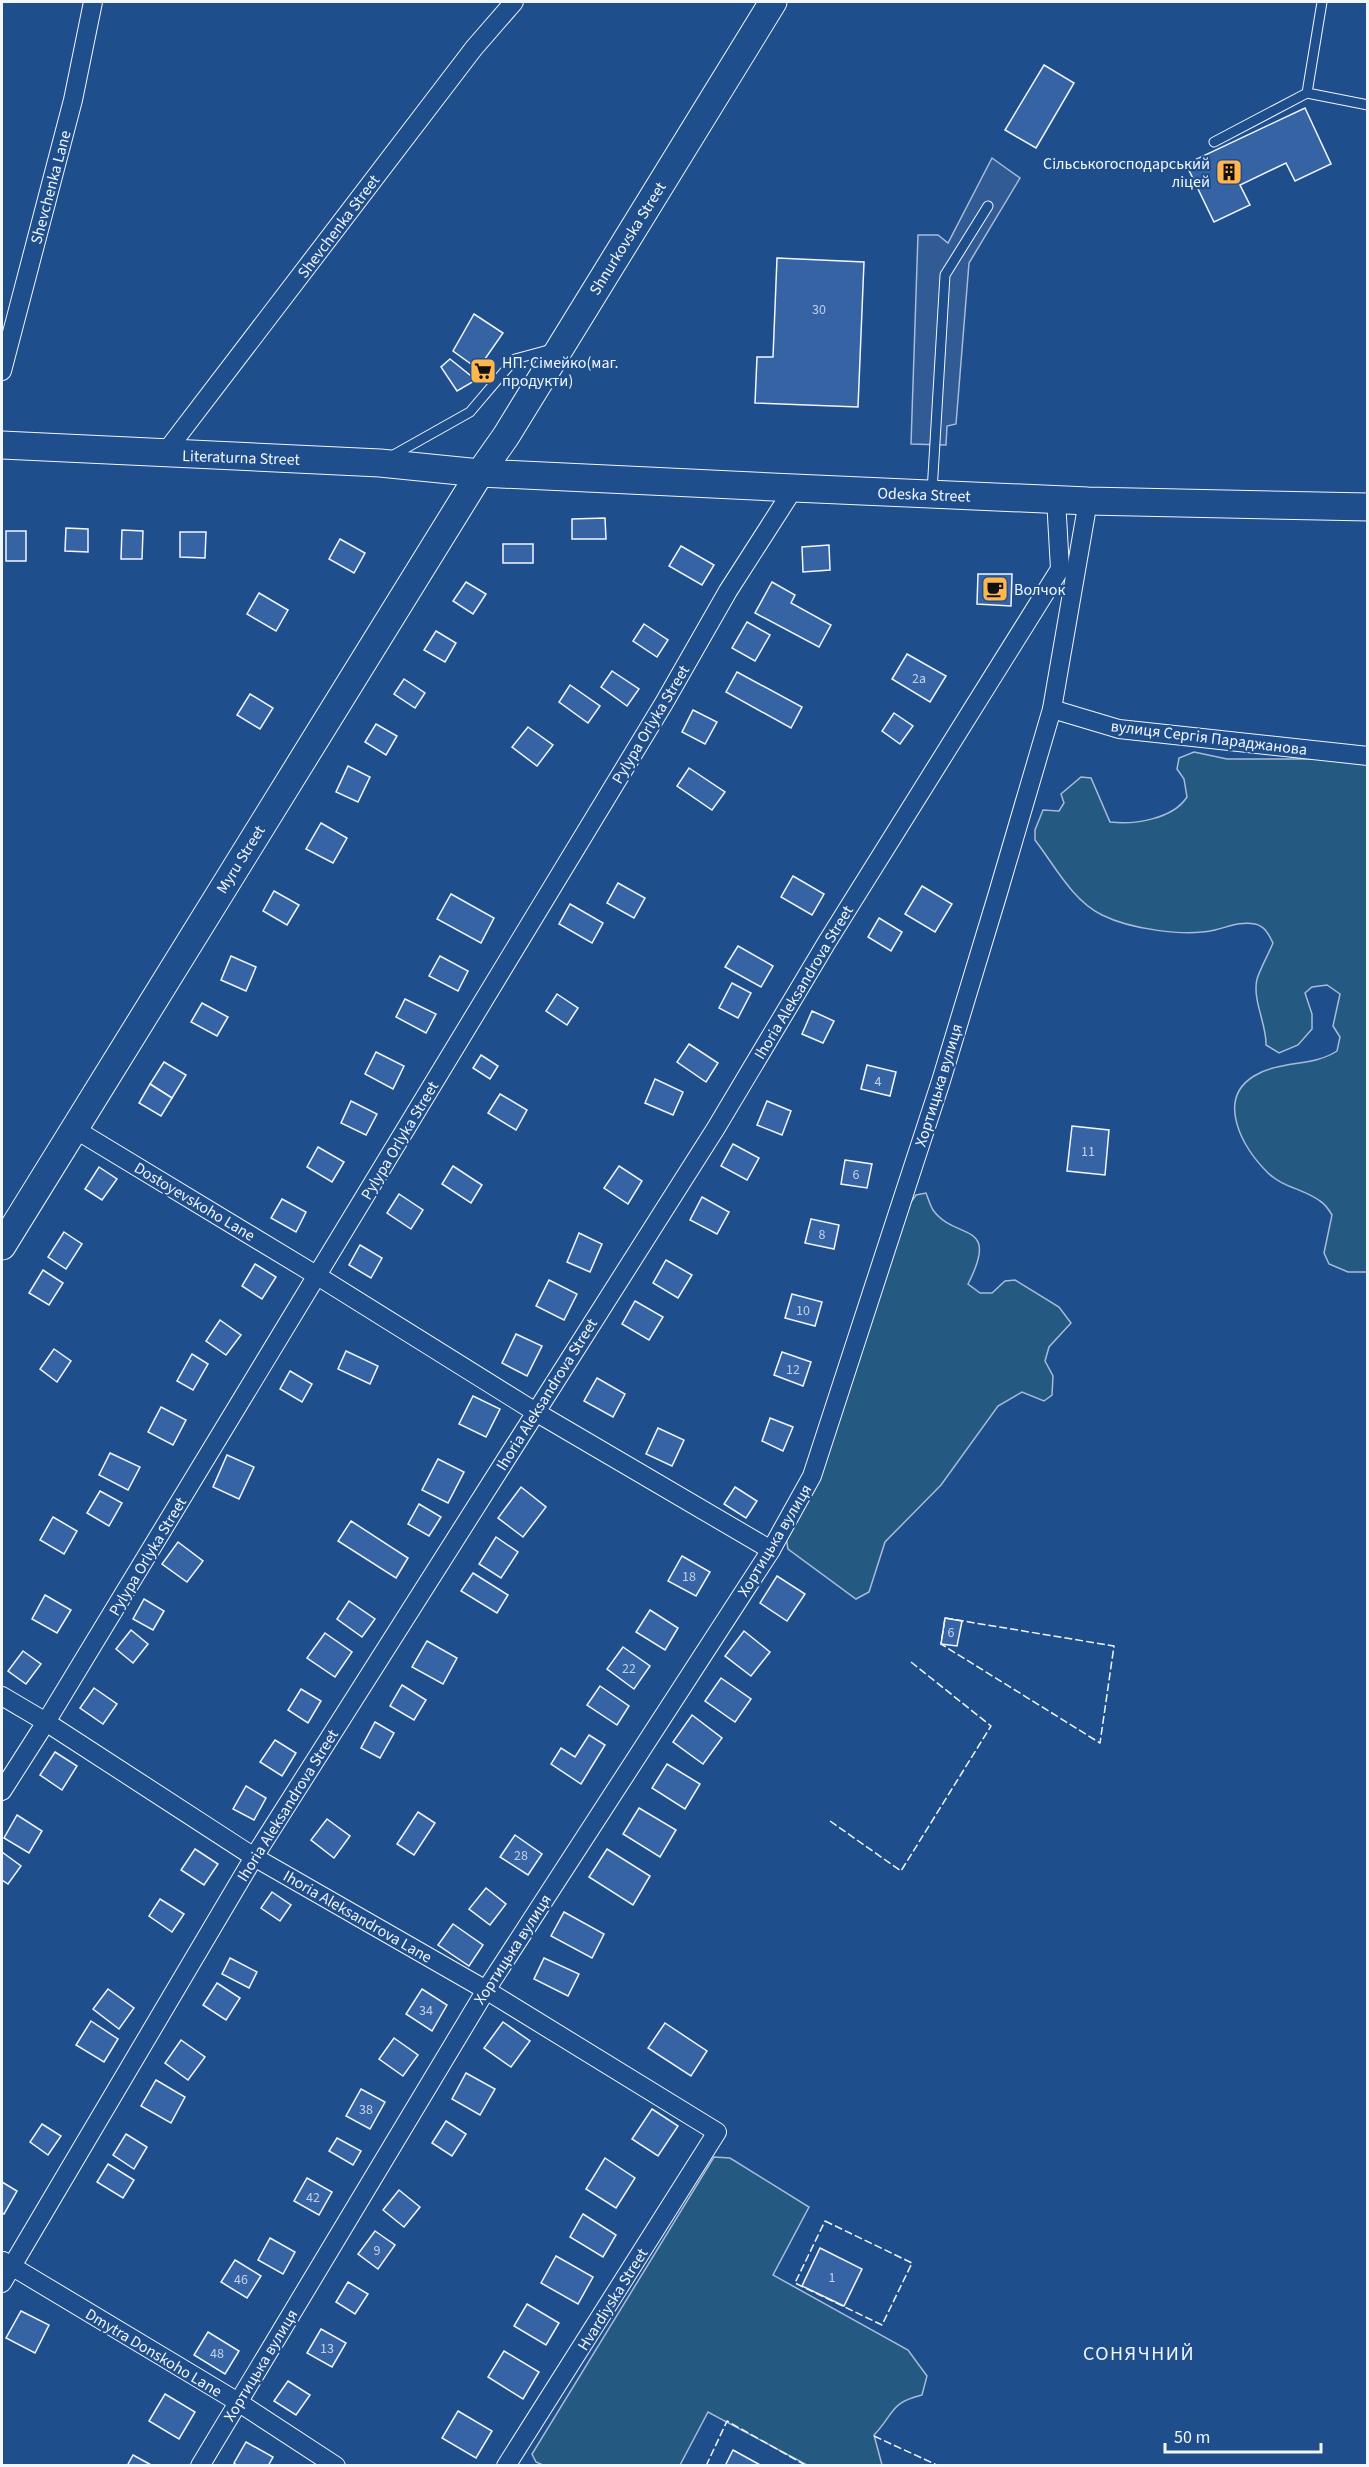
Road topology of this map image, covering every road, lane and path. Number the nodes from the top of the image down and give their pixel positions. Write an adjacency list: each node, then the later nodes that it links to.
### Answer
1 (93, 2): 10 (street, Shevchenka Lane)
2 (514, 2): 12 (street, Shevchenka Street)
3 (773, 2): 9 (street, Shnurkovska Street)
4 (1322, 2): 5 (lane)
5 (1307, 93): 6 (lane); 7 (lane)
6 (1368, 105)
7 (1214, 142)
8 (988, 206): 16 (lane)
9 (560, 346): 13 (lane); 14 (street, Shnurkovska Street)
10 (2, 371)
11 (2, 446): 12 (street, Literaturna Street)
12 (164, 454): 13 (street, Literaturna Street)
13 (380, 463): 14 (street, Literaturna Street)
14 (480, 473): 15 (street, Odeska Street); 22 (street, Myru Street)
15 (794, 488): 16 (street, Odeska Street); 24 (street, Pylypa Orlyka Street)
16 (932, 494): 17 (street, Odeska Street)
17 (1056, 500): 18 (street, Odeska Street); 25 (street, Ihoria Aleksandrova Street)
18 (1088, 501): 19 (street, Odeska Street); 20 (street, Хортицька вулиця)
19 (1368, 507)
20 (1052, 709): 21 (street, вулиця Сергія Параджанова); 26 (street, Хортицька вулиця)
21 (1368, 756)
22 (73, 1128): 23 (street, Myru Street); 24 (street, Dostoyevskoho Lane)
23 (2, 1246)
24 (316, 1275): 25 (street, Dostoyevskoho Lane); 28 (street, Pylypa Orlyka Street)
25 (534, 1411): 26 (street, Dostoyevskoho Lane); 30 (street, Ihoria Aleksandrova Street)
26 (771, 1550): 31 (street, Хортицька вулиця)
27 (2, 1696): 28 (street, Ihoria Aleksandrova Lane)
28 (46, 1722): 29 (street, Pylypa Orlyka Street); 30 (street, Ihoria Aleksandrova Lane)
29 (2, 1791)
30 (254, 1857): 31 (street, Ihoria Aleksandrova Lane); 33 (street, Ihoria Aleksandrova Street)
31 (486, 1990): 32 (street, Ihoria Aleksandrova Lane); 35 (street, Хортицька вулиця)
32 (717, 2132): 38 (street, Hvardiyska Street)
33 (6, 2264): 34 (street, Ihoria Aleksandrova Street); 35 (street, Dmytra Donskoho Lane)
34 (2, 2283)
35 (238, 2402): 36 (street, Хортицька вулиця); 37 (street, Dmytra Donskoho Lane)
36 (200, 2466)
37 (336, 2466)
38 (506, 2466)

